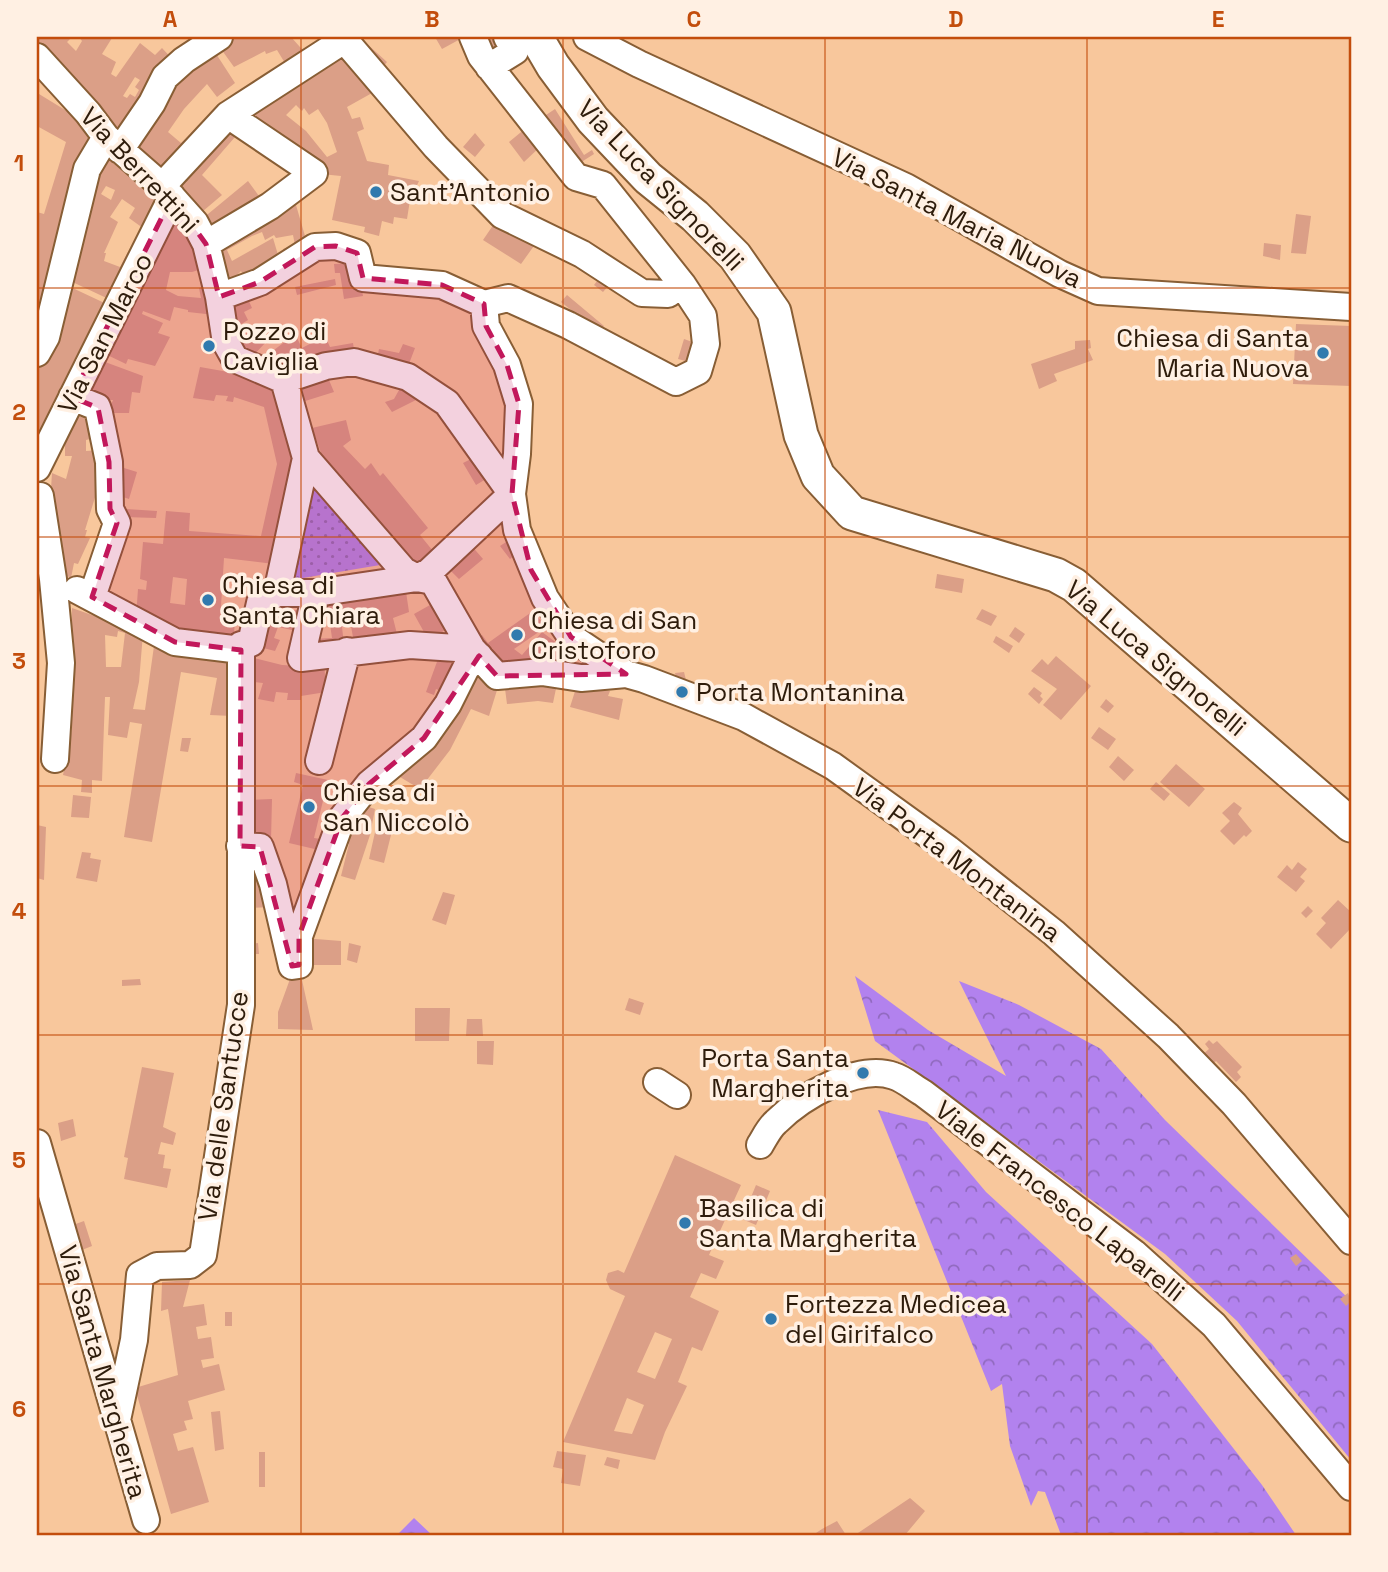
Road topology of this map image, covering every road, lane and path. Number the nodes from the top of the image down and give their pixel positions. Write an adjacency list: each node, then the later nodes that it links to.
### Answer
1 (219, 37): 10 (street)
2 (473, 37): 8 (street)
3 (507, 37): 8 (street)
4 (536, 37): 35 (main road, Via Luca Signorelli)
5 (587, 37): 16 (street, Via Santa Maria Nuova)
6 (343, 38): 9 (street, Via San Marco); 13 (street)
7 (37, 57): 10 (street, Via Berrettini)
8 (489, 67): 13 (street)
9 (228, 115): 11 (street, Via San Marco); 12 (street)
10 (113, 143): 11 (street, Via Berrettini); 17 (street)
11 (167, 191): 12 (street, Via Berrettini); 19 (street, Via San Marco)
12 (206, 244): 14 (street, Via Berrettini)
13 (682, 284): 15 (street)
14 (219, 297): 15 (street); 18 (street, Via Berrettini)
15 (484, 303): 22 (street)
16 (1351, 307)
17 (37, 353)
18 (284, 380): 20 (street); 22 (street)
19 (72, 397): 21 (street, Via San Marco); 28 (street)
20 (306, 458): 24 (street); 26 (street)
21 (37, 468)
22 (512, 494): 24 (street); 32 (street)
23 (37, 497): 25 (street)
24 (417, 578): 27 (street); 31 (street)
25 (53, 579): 28 (street); 33 (street)
26 (277, 593): 27 (street); 29 (street, Via delle Santucce)
27 (316, 593): 30 (street)
28 (92, 597): 29 (street)
29 (241, 650): 36 (street, Via delle Santucce)
30 (347, 650): 31 (street); 34 (street)
31 (476, 652): 32 (street, Via Porta Montanina); 36 (street)
32 (626, 674): 39 (street, Via Porta Montanina)
33 (55, 759)
34 (319, 761)
35 (1351, 825)
36 (240, 846): 40 (street, Via delle Santucce)
37 (37, 1143): 40 (street, Via Santa Margherita)
38 (760, 1144): 41 (street, Viale Francesco Laparelli)
39 (1351, 1241)
40 (117, 1420): 42 (street, Via Santa Margherita)
41 (1351, 1487)
42 (146, 1520)

